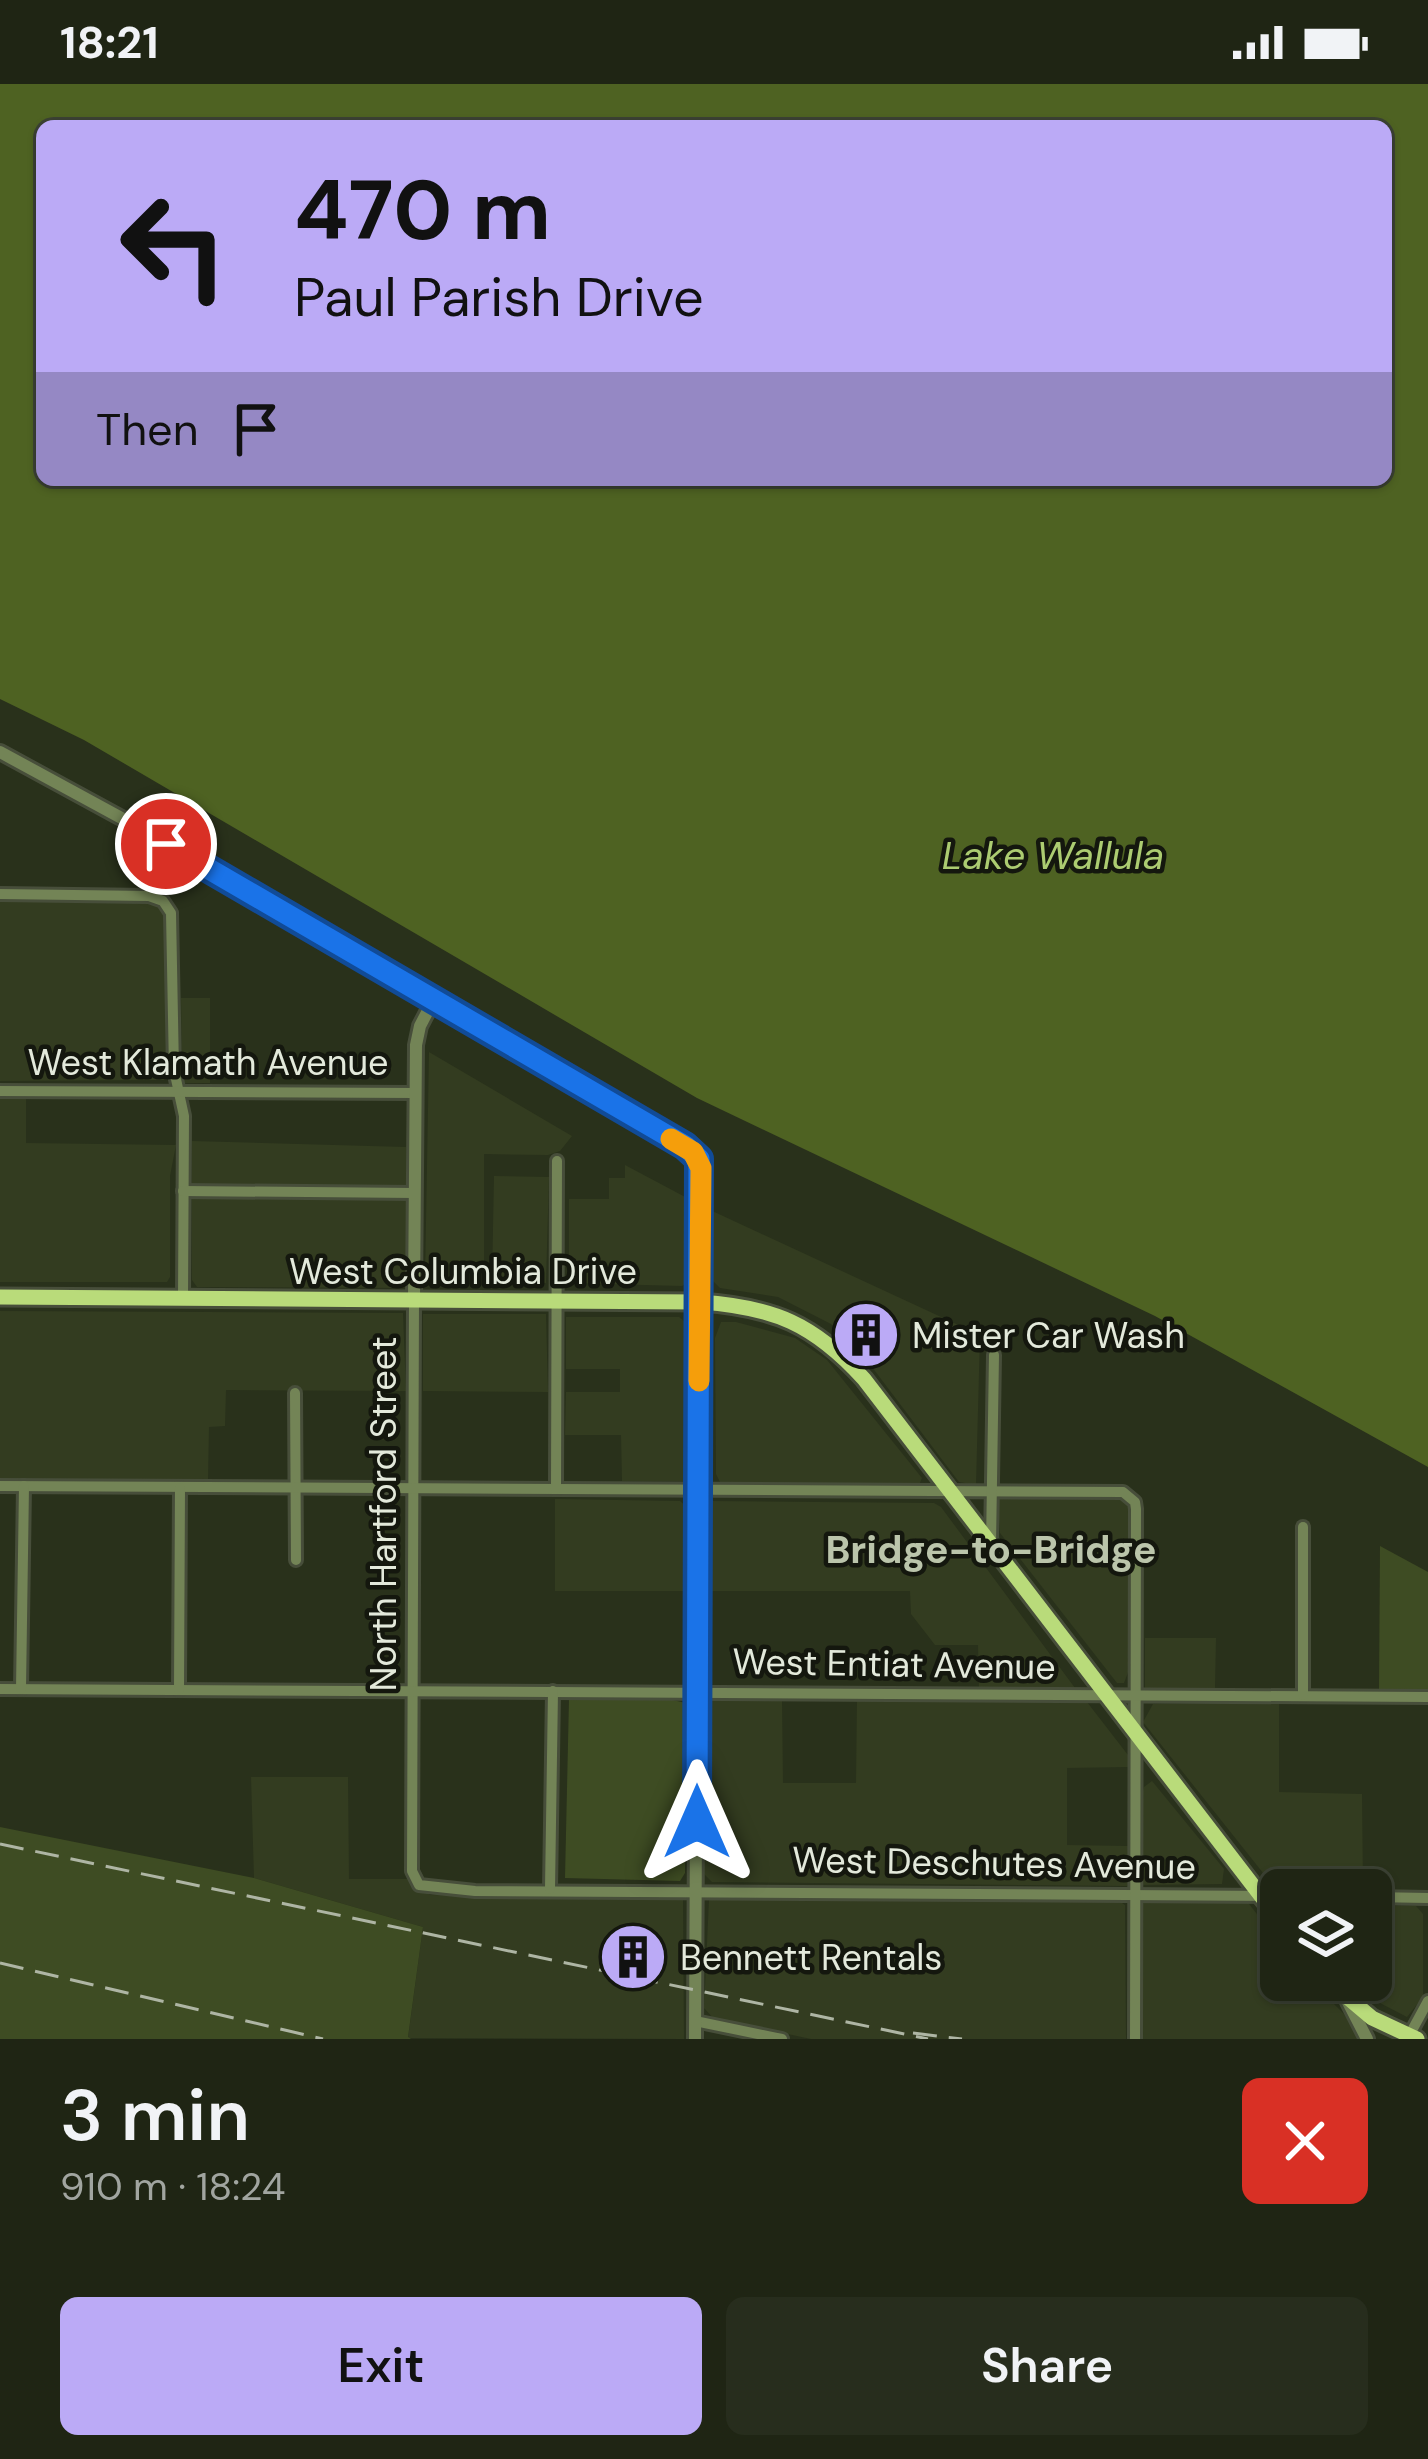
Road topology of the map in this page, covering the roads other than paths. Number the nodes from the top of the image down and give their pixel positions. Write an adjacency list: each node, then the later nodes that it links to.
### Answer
1 (0, 752): 3 (street)
2 (0, 894): 5 (street)
3 (433, 1001): 6 (street, North Hartford Street); 14 (street)
4 (0, 1091): 5 (street, West Klamath Avenue)
5 (179, 1092): 6 (street, West Klamath Avenue); 8 (street)
6 (416, 1094): 9 (street, North Hartford Street)
7 (557, 1161): 13 (street)
8 (183, 1191): 9 (street); 11 (street)
9 (415, 1193): 12 (street, North Hartford Street)
10 (0, 1297): 11 (main road, West Columbia Drive)
11 (183, 1298): 12 (main road, West Columbia Drive)
12 (414, 1300): 13 (main road, West Columbia Drive); 21 (street, North Hartford Street)
13 (556, 1301): 14 (main road, West Columbia Drive); 22 (street)
14 (700, 1303): 23 (street); 24 (main road, West Columbia Drive)
15 (994, 1355): 25 (street)
16 (295, 1393): 20 (street)
17 (0, 1486): 18 (street)
18 (24, 1486): 19 (street); 30 (street)
19 (181, 1488): 20 (street); 31 (street)
20 (296, 1488): 21 (street); 28 (street)
21 (414, 1489): 22 (street); 32 (street, North Hartford Street)
22 (556, 1489): 23 (street)
23 (699, 1490): 24 (street); 34 (street)
24 (951, 1492): 25 (street); 27 (main road, West Columbia Drive)
25 (992, 1492): 27 (street); 36 (street)
26 (1303, 1527): 37 (street)
27 (991, 1544): 35 (main road, West Columbia Drive)
28 (296, 1560)
29 (0, 1688): 30 (street, West Entiat Avenue)
30 (21, 1689): 31 (street, West Entiat Avenue)
31 (179, 1690): 32 (street, West Entiat Avenue)
32 (412, 1691): 33 (street, West Entiat Avenue); 40 (street, North Hartford Street)
33 (553, 1691): 34 (street, West Entiat Avenue); 41 (street)
34 (698, 1692): 35 (street, West Entiat Avenue); 42 (street)
35 (1106, 1694): 36 (street, West Entiat Avenue); 39 (main road, West Columbia Drive)
36 (1137, 1696): 37 (street, West Entiat Avenue); 39 (street)
37 (1303, 1696): 38 (street, West Entiat Avenue)
38 (1428, 1697)
39 (1137, 1734): 43 (street); 44 (main road, West Columbia Drive)
40 (419, 1885): 41 (street, West Deschutes Avenue)
41 (550, 1888): 42 (street, West Deschutes Avenue)
42 (696, 1890): 43 (street, West Deschutes Avenue); 51 (street)
43 (1135, 1894): 45 (street, West Deschutes Avenue); 55 (street)
44 (1260, 1895)
45 (1260, 1896)
46 (1392, 1897): 47 (street)
47 (1428, 1898)
48 (1346, 2001): 56 (street)
49 (1350, 2001): 52 (main road)
50 (1428, 2001): 52 (street)
51 (695, 2021): 53 (street); 54 (street)
52 (1411, 2038)
53 (695, 2039)
54 (782, 2039)
55 (1135, 2039)
56 (1366, 2039)

